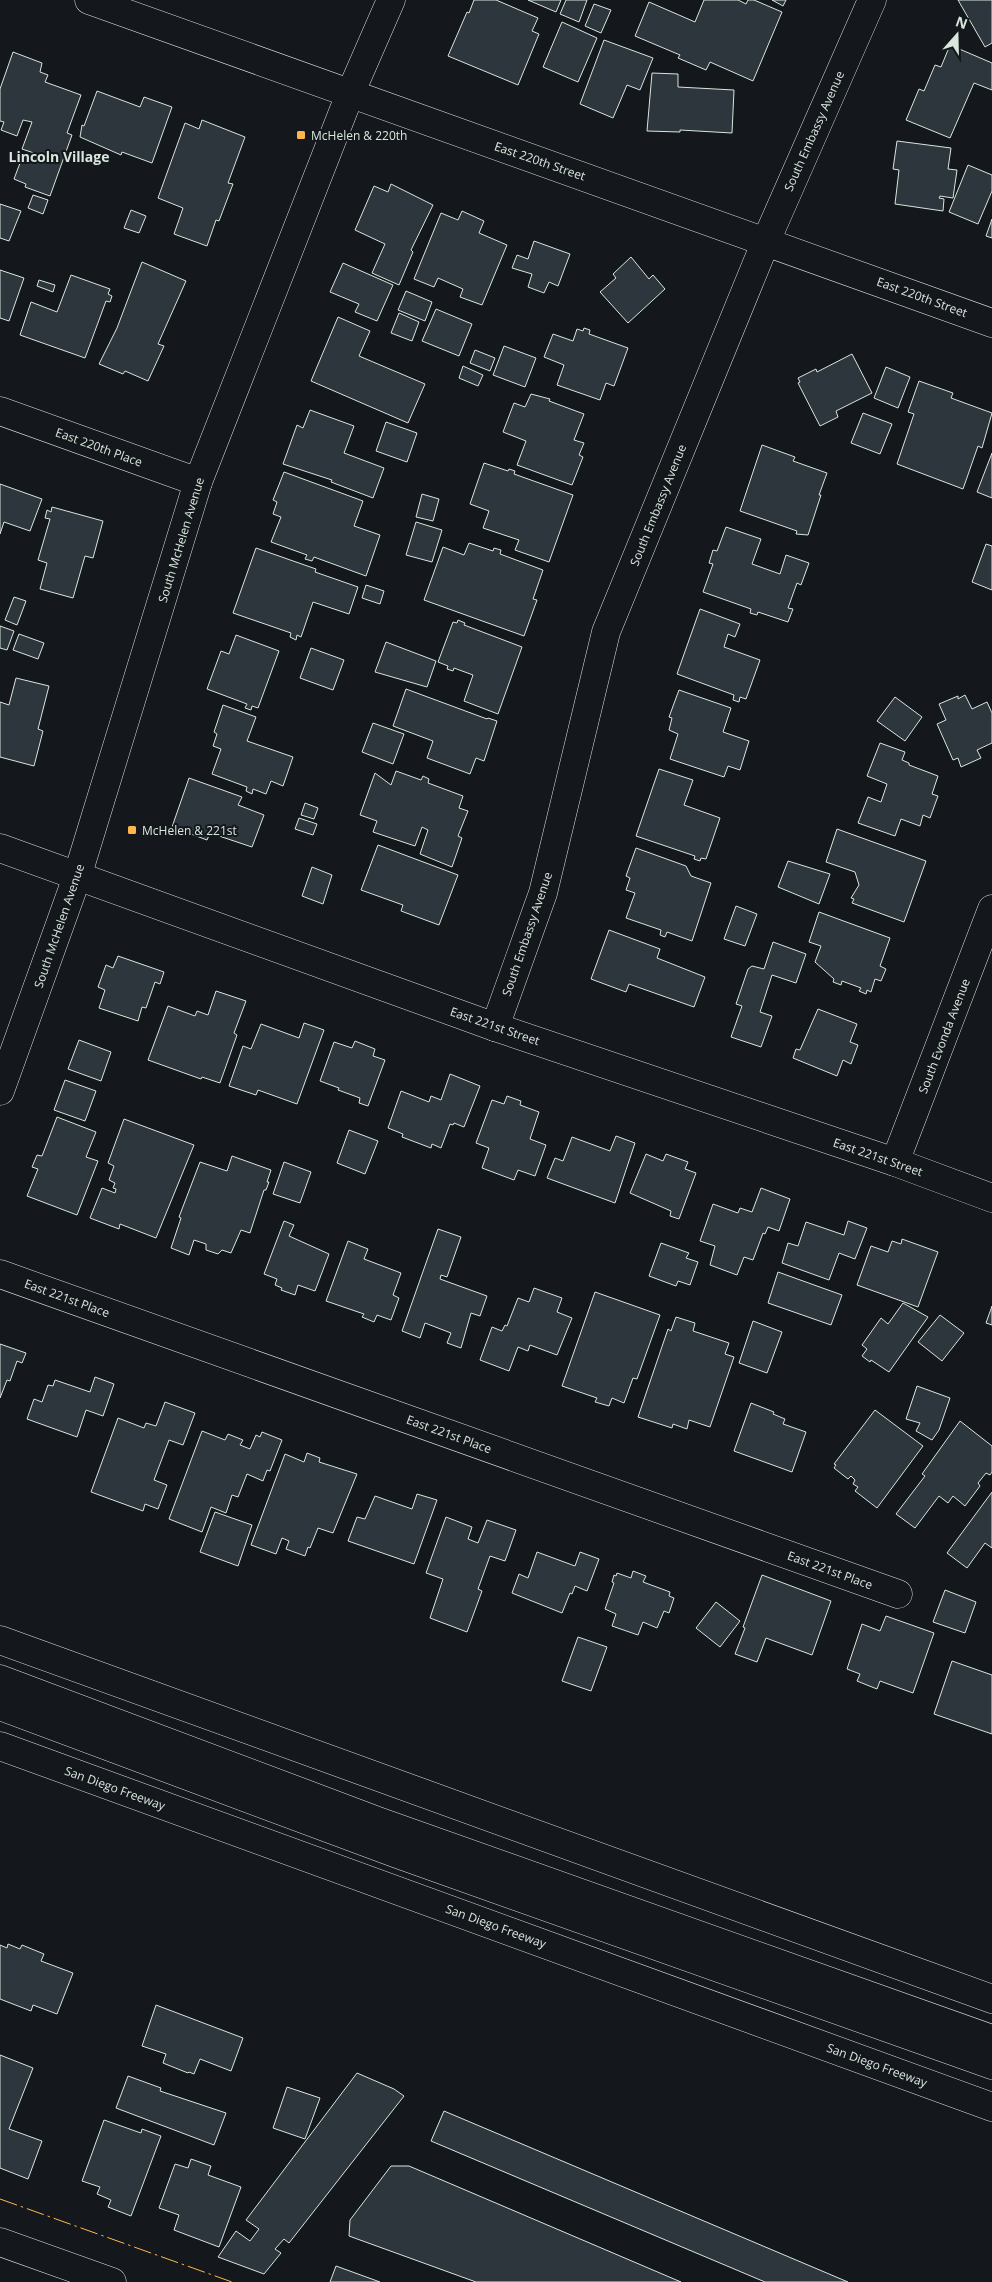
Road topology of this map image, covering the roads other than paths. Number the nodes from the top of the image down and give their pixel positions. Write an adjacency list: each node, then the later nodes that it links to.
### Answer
1 (89, 0): 4 (main road, East 220th Street)
2 (391, 0): 4 (main road, South McHelen Avenue)
3 (872, 0): 5 (main road, South Embassy Avenue)
4 (350, 94): 5 (main road, East 220th Street); 8 (main road, South McHelen Avenue)
5 (766, 241): 6 (main road, East 220th Street); 12 (main road, South Embassy Avenue)
6 (992, 322)
7 (0, 411): 8 (main road, East 220th Place)
8 (198, 482): 10 (main road, South McHelen Avenue)
9 (0, 848): 10 (main road, East 221st Street)
10 (77, 877): 12 (main road, East 221st Street); 13 (main road, South McHelen Avenue)
11 (992, 909): 14 (main road, South Evonda Avenue)
12 (495, 1027): 14 (main road, East 221st Street)
13 (0, 1092)
14 (895, 1162): 15 (main road, East 221st Street)
15 (992, 1198)
16 (0, 1274): 17 (main road, East 221st Place)
17 (898, 1594)
18 (0, 1640): 22 (main road)
19 (0, 1679): 23 (main road)
20 (0, 1706): 24 (main road)
21 (0, 1746): 25 (main road, San Diego Freeway)
22 (992, 1999)
23 (992, 2039)
24 (992, 2065)
25 (992, 2107)
26 (0, 2242): 27 (main road)
27 (112, 2282)

